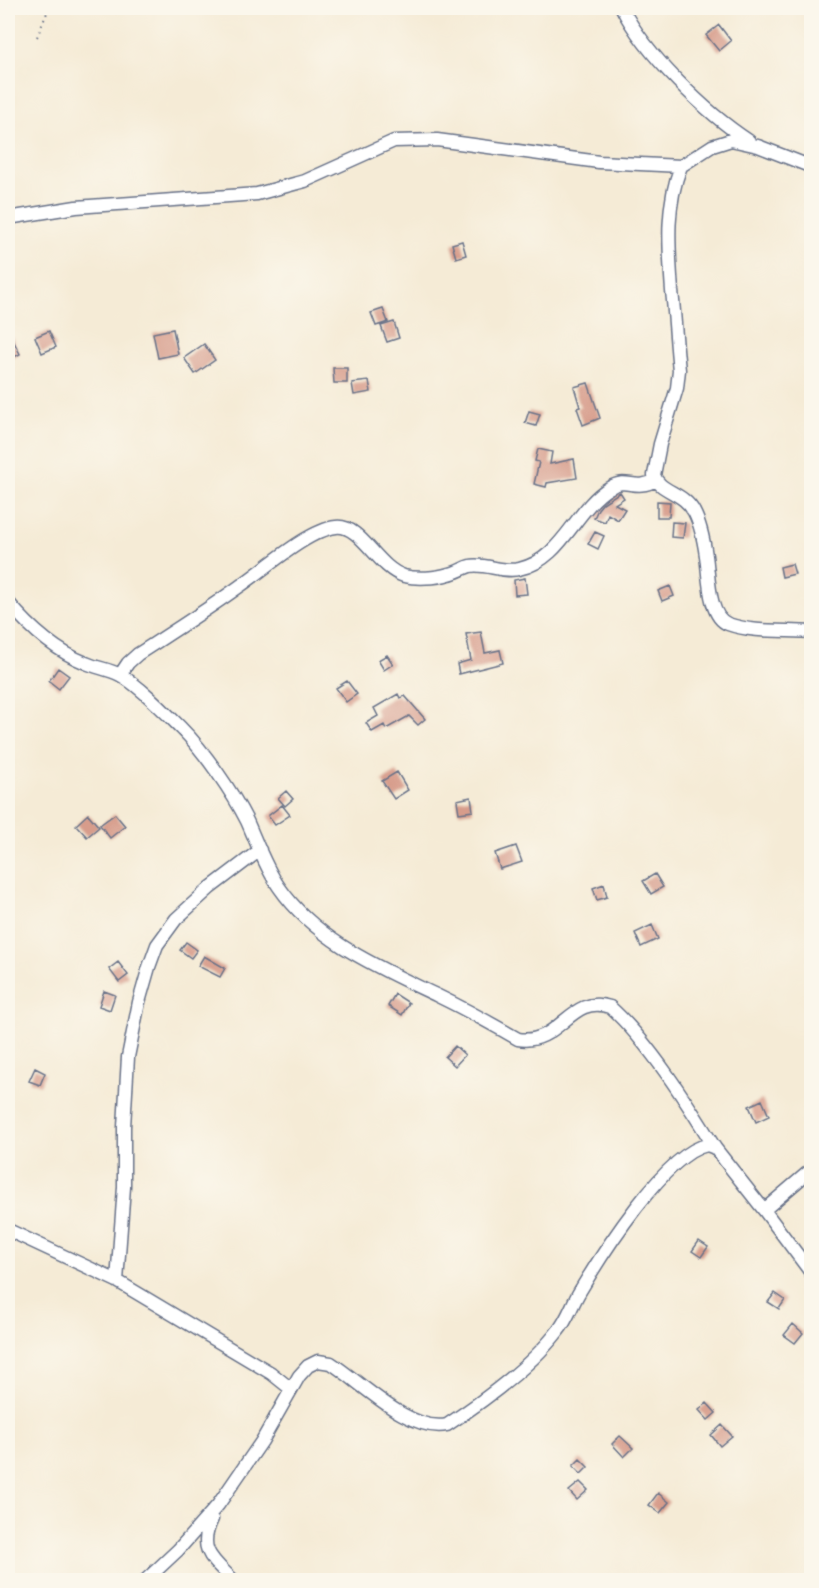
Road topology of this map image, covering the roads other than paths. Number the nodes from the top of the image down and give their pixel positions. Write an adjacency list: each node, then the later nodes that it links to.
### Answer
1 (622, 8): 2 (street)
2 (758, 146): 3 (street); 4 (street)
3 (681, 166): 5 (street); 6 (street)
4 (812, 167)
5 (8, 218)
6 (656, 480): 8 (street); 9 (street)
7 (8, 602): 9 (street)
8 (812, 632)
9 (120, 675): 10 (street)
10 (260, 850): 11 (street); 16 (street)
11 (715, 1148): 13 (street); 17 (street)
12 (812, 1169): 13 (street)
13 (764, 1210): 15 (street)
14 (8, 1230): 16 (street)
15 (812, 1274)
16 (117, 1281): 17 (street)
17 (291, 1389): 18 (street)
18 (218, 1504): 19 (street); 20 (street)
19 (146, 1581)
20 (233, 1581)

